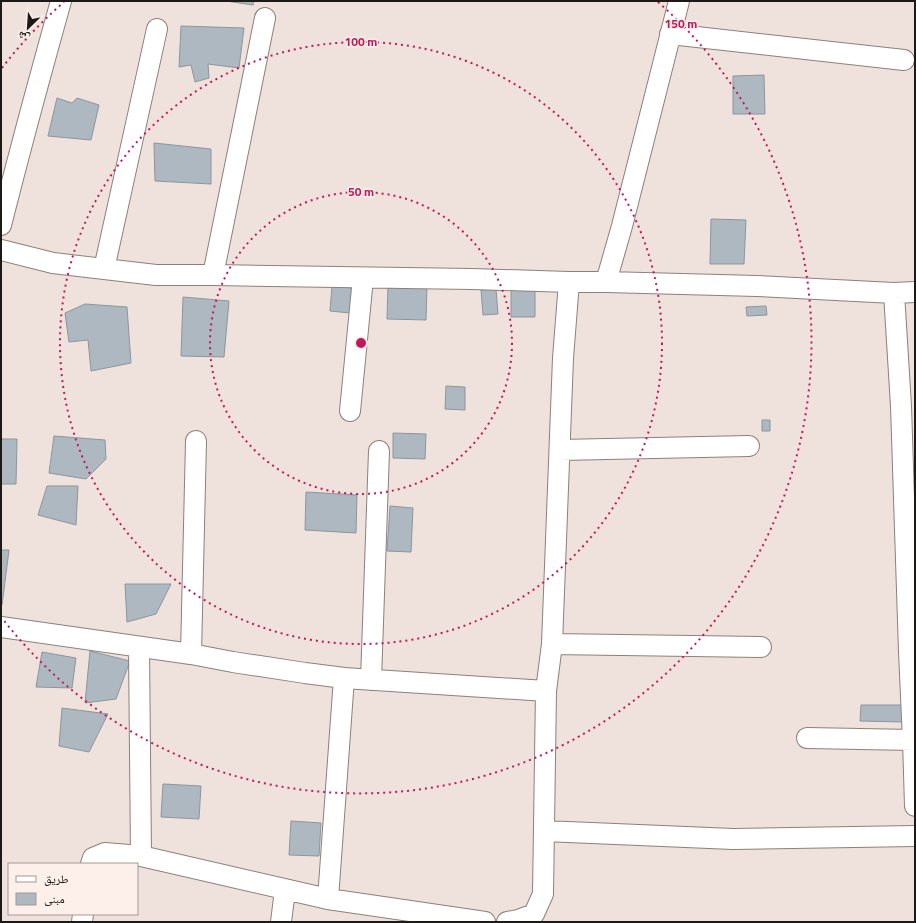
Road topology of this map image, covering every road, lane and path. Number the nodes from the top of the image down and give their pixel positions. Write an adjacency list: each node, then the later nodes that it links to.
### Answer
1 (61, 1): 7 (street)
2 (679, 1): 5 (street)
3 (264, 18): 10 (street)
4 (157, 29): 9 (street)
5 (670, 34): 6 (street); 13 (street)
6 (904, 60)
7 (1, 225)
8 (1, 250): 9 (street)
9 (104, 269): 10 (street)
10 (213, 275): 11 (street)
11 (363, 278): 12 (street); 16 (street)
12 (569, 282): 13 (street); 19 (street)
13 (606, 282): 15 (street)
14 (915, 292): 15 (street)
15 (894, 293): 30 (street)
16 (350, 412)
17 (196, 441): 25 (street)
18 (750, 446): 19 (street)
19 (560, 450): 22 (street)
20 (379, 451): 27 (street)
21 (1, 627): 23 (street)
22 (552, 644): 24 (street); 28 (street)
23 (139, 647): 25 (street); 34 (street)
24 (761, 647)
25 (191, 654): 26 (street)
26 (344, 678): 27 (street); 37 (street)
27 (370, 680): 28 (street)
28 (546, 691): 32 (street)
29 (807, 738): 30 (street)
30 (914, 740): 31 (street)
31 (915, 806)
32 (544, 831): 33 (street); 40 (street)
33 (915, 836)
34 (141, 856): 35 (street); 36 (street)
35 (91, 863)
36 (285, 890): 37 (street); 38 (street)
37 (328, 899): 39 (street)
38 (281, 922)
39 (485, 922)
40 (507, 922)

